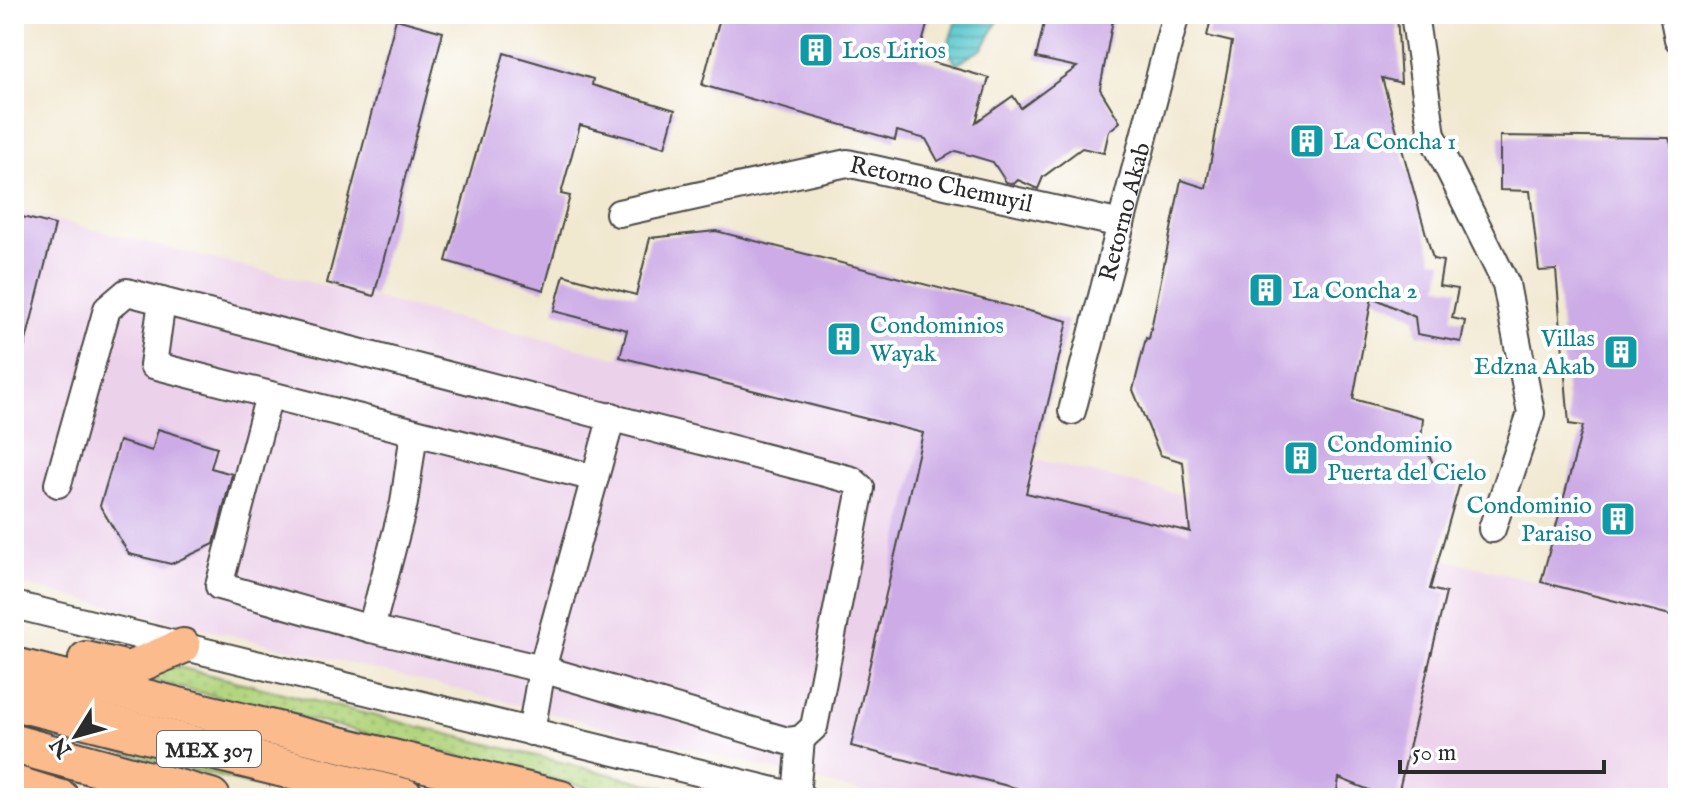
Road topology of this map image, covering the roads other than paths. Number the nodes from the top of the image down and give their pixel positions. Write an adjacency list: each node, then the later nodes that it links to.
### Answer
1 (1176, 14): 6 (street, Retorno Akab)
2 (1414, 14): 14 (street)
3 (1673, 14): 4 (street)
4 (1678, 39)
5 (619, 213): 6 (street, Retorno Chemuyil)
6 (1121, 224): 9 (street, Retorno Akab)
7 (162, 301): 8 (street); 10 (street); 13 (street)
8 (269, 395): 11 (street); 16 (street)
9 (1072, 411)
10 (612, 416): 12 (street); 22 (street)
11 (414, 432): 12 (street); 16 (street)
12 (595, 478): 19 (street)
13 (58, 484)
14 (1492, 529)
15 (14, 605): 17 (street)
16 (371, 629): 19 (street)
17 (183, 646): 18 (main road); 21 (street)
18 (14, 664): 29 (main road)
19 (542, 669): 21 (street); 22 (street)
20 (14, 701): 28 (highway, MEX 307)
21 (531, 732): 25 (street)
22 (801, 739): 25 (street)
23 (14, 744): 27 (highway, MEX 307)
24 (14, 783): 26 (main road)
25 (799, 797)
26 (62, 798)
27 (211, 798)
28 (405, 798)
29 (561, 798)

